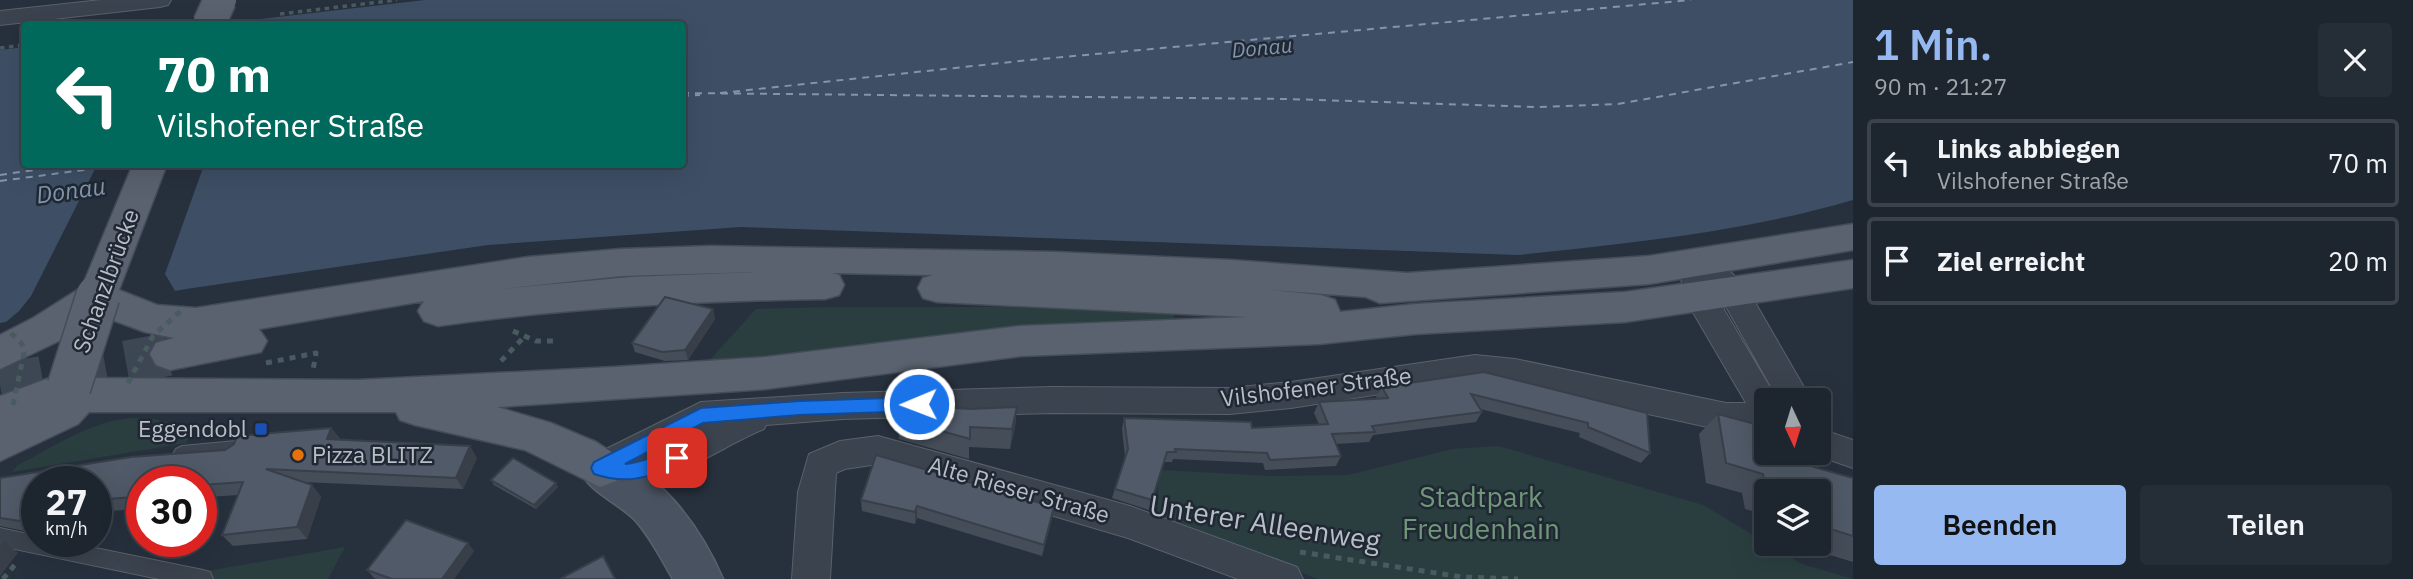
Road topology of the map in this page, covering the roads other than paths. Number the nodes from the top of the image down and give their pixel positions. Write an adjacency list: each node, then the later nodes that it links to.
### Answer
1 (160, 0): 3 (street)
2 (220, 0): 4 (main road, bridge)
3 (0, 18)
4 (210, 21)
5 (148, 168): 9 (main road, Schanzlbrücke)
6 (1853, 237): 8 (main road)
7 (1853, 274): 8 (main road)
8 (1709, 284): 10 (main road); 13 (street); 14 (street)
9 (98, 296): 11 (main road); 12 (main road); 16 (main road, Schanzlbrücke, bridge)
10 (1411, 303): 11 (main road); 11 (main road); 15 (main road)
11 (174, 327)
12 (11, 343)
13 (1756, 388)
14 (1786, 388)
15 (358, 397): 16 (main road); 24 (main road)
16 (39, 405)
17 (776, 409): 18 (street, Vilshofener Straße); 23 (street, Vilshofener Straße); 24 (street, Vilshofener Straße)
18 (1754, 417)
19 (1831, 446): 21 (street)
20 (236, 449): 22 (lane)
21 (1853, 454)
22 (161, 455)
23 (677, 458): 24 (street, Vilshofener Straße); 25 (street)
24 (600, 468): 25 (street)
25 (664, 521): 29 (street)
26 (0, 537): 28 (lane)
27 (1291, 565): 30 (street, Alte Rieser Straße)
28 (204, 579)
29 (699, 579)
30 (811, 579)

